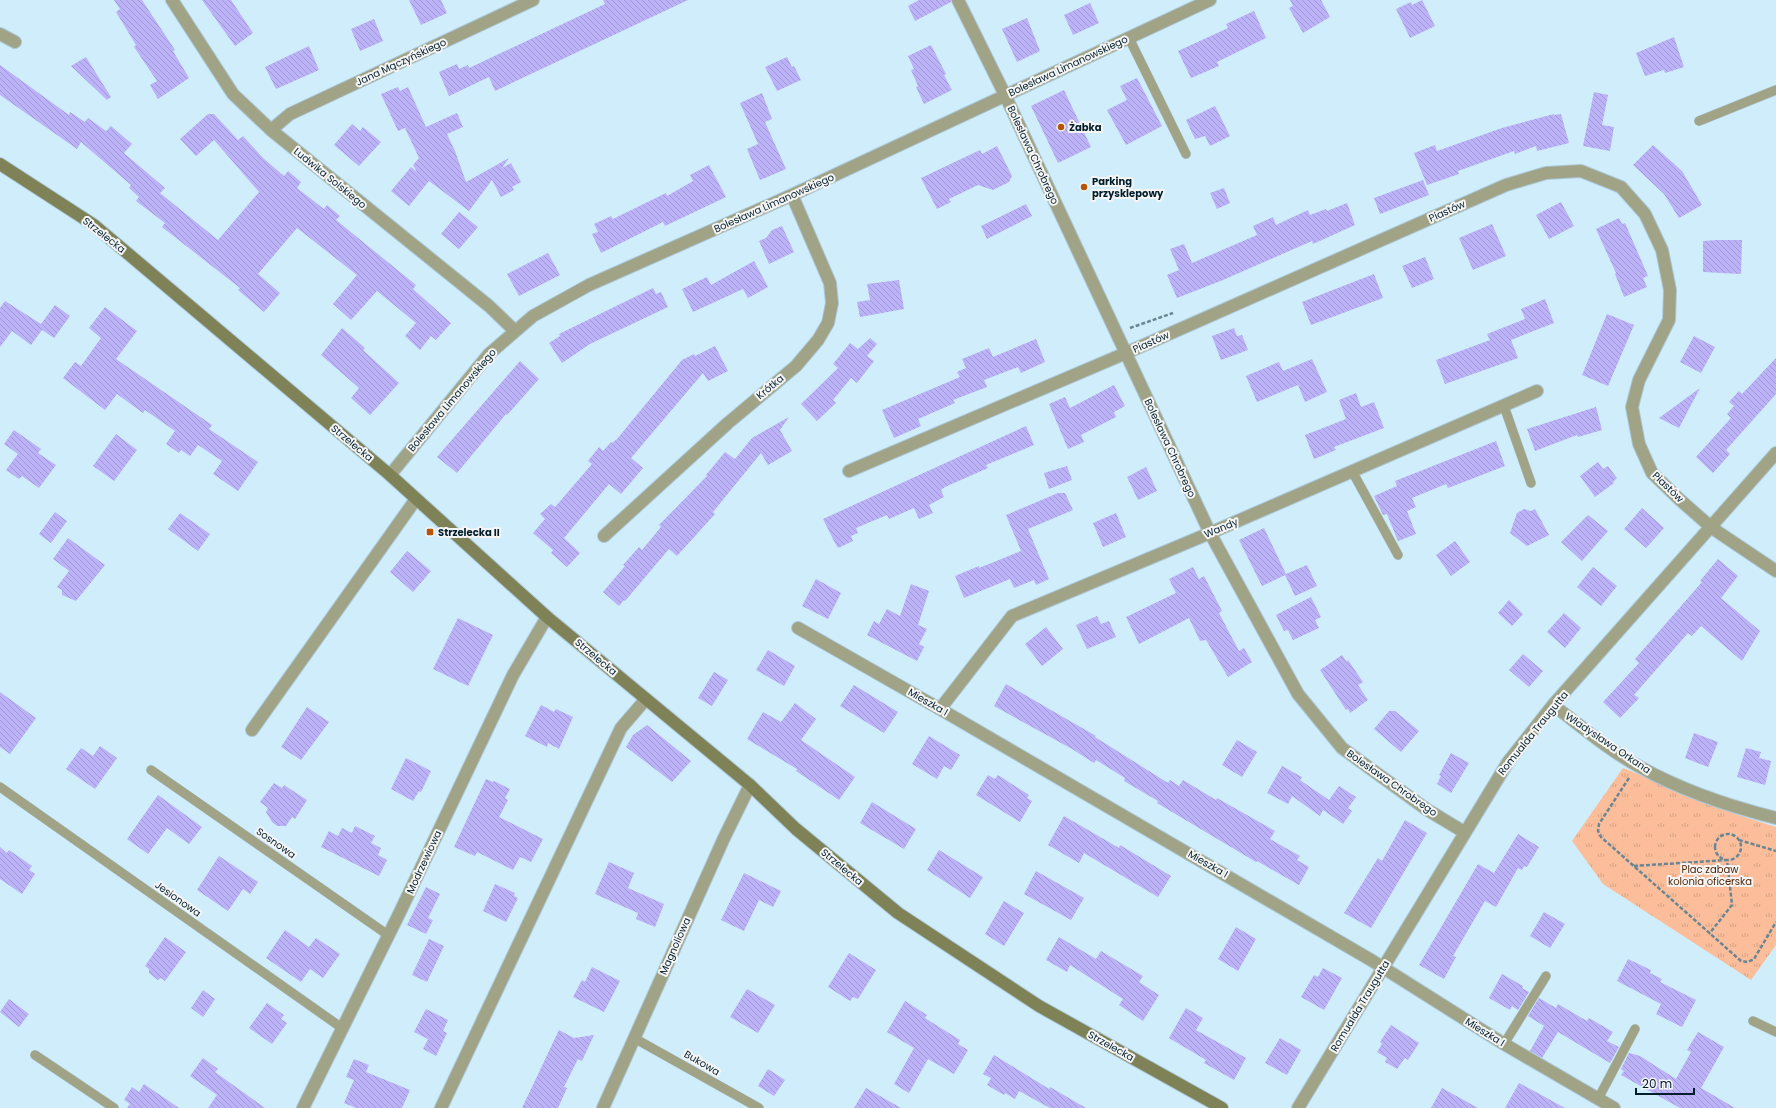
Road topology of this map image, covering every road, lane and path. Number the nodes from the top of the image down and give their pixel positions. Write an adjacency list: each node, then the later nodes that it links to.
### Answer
1 (172, 0): 11 (street, Ludwika Solskiego)
2 (533, 0): 11 (street, Jana Mączyńskiego)
3 (958, 0): 9 (street, Bolesława Chrobrego)
4 (1210, 0): 6 (street, Bolesława Limanowskiego)
5 (0, 34): 7 (street)
6 (1129, 38): 9 (street, Bolesława Limanowskiego); 12 (lane)
7 (15, 42)
8 (1776, 90): 10 (lane)
9 (1005, 95): 14 (street, Bolesława Limanowskiego); 17 (street, Bolesława Chrobrego)
10 (1699, 121)
11 (271, 130): 16 (street, Ludwika Solskiego)
12 (1186, 154)
13 (0, 164): 24 (street, Strzelecka)
14 (792, 195): 16 (street, Bolesława Limanowskiego); 29 (street, Krótka)
15 (1174, 313): 17 (path)
16 (514, 332): 24 (street, Bolesława Limanowskiego)
17 (1117, 333): 18 (street, Bolesława Chrobrego)
18 (1126, 353): 23 (street, Piastów); 27 (street, Piastów); 28 (street, Bolesława Chrobrego)
19 (1537, 391): 20 (street, Wandy)
20 (1504, 406): 22 (street, Wandy); 25 (lane)
21 (1776, 453): 27 (street, Romualda Traugutta)
22 (1352, 471): 28 (street, Wandy); 30 (lane)
23 (849, 472)
24 (390, 475): 26 (street, Strzelecka)
25 (1531, 483)
26 (416, 499): 32 (street, Strzelecka); 37 (street)
27 (1712, 528): 31 (street, Piastów); 35 (street, Romualda Traugutta)
28 (1210, 533): 36 (street, Wandy); 43 (street, Bolesława Chrobrego)
29 (604, 536)
30 (1398, 555)
31 (1776, 570)
32 (547, 617): 34 (street, Strzelecka); 50 (street, Modrzewiowa)
33 (798, 628): 36 (street, Mieszka I)
34 (646, 699): 40 (street, Strzelecka); 63 (street)
35 (1553, 706): 42 (street, Władysława Orkana); 43 (street, Romualda Traugutta)
36 (940, 709): 51 (street, Mieszka I)
37 (252, 730)
38 (151, 770): 50 (lane, Sosnowa)
39 (1632, 774): 47 (path)
40 (750, 785): 57 (street, Magnoliowa); 66 (street, Strzelecka)
41 (0, 787): 54 (lane, Jesionowa)
42 (1776, 818)
43 (1464, 832): 51 (street, Romualda Traugutta)
44 (1738, 840): 45 (path); 46 (path); 46 (path)
45 (1776, 851)
46 (1726, 860): 47 (path); 49 (path)
47 (1633, 866): 49 (path)
48 (1776, 922): 49 (path)
49 (1709, 934)
50 (388, 935): 54 (street, Modrzewiowa)
51 (1384, 967): 58 (street, Mieszka I); 67 (street, Romualda Traugutta)
52 (1546, 976): 58 (lane)
53 (1753, 1021): 56 (lane)
54 (342, 1028): 62 (street, Modrzewiowa)
55 (1635, 1030): 60 (lane)
56 (1776, 1032)
57 (634, 1038): 64 (street, Magnoliowa); 65 (lane, Bukowa)
58 (1504, 1044): 60 (street, Mieszka I)
59 (35, 1055): 61 (lane)
60 (1598, 1099): 68 (street, Mieszka I)
61 (114, 1108)
62 (303, 1108)
63 (441, 1108)
64 (603, 1108)
65 (759, 1108)
66 (1222, 1108)
67 (1298, 1108)
68 (1614, 1108)

